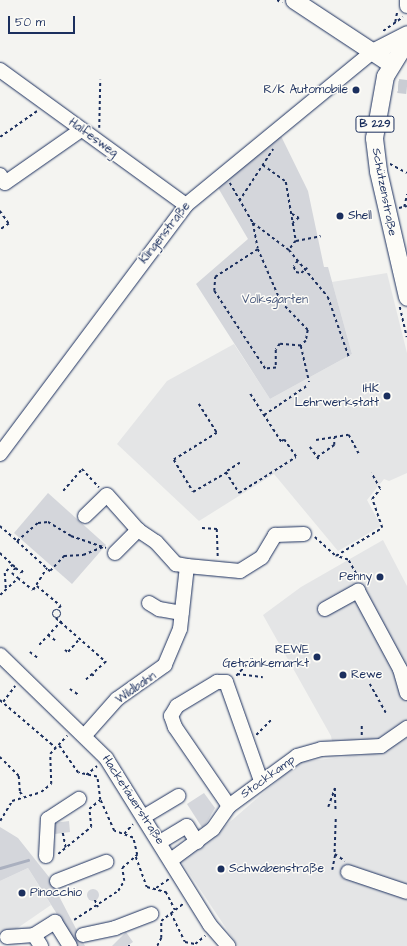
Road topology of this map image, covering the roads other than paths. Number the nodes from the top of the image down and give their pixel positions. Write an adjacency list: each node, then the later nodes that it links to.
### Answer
1 (294, 0): 6 (main road)
2 (407, 0): 3 (street)
3 (407, 6)
4 (407, 34): 6 (main road)
5 (407, 40): 7 (main road, Schützenstraße)
6 (372, 52): 7 (main road); 11 (street, Klingenstraße)
7 (391, 64): 12 (main road, Schützenstraße / B 229)
8 (0, 70): 9 (street, Halfesweg)
9 (81, 130): 10 (street); 11 (street, Halfesweg)
10 (2, 182)
11 (186, 205): 13 (street, Klingenstraße)
12 (407, 297)
13 (0, 454)
14 (85, 516): 15 (street)
15 (138, 530): 17 (street); 18 (street)
16 (304, 534): 18 (street)
17 (116, 553)
18 (187, 566): 21 (street, Wildbahn)
19 (149, 603): 21 (street)
20 (325, 609): 23 (street)
21 (182, 613): 25 (street, Wildbahn)
22 (0, 655): 25 (street, Hacketäuerstraße)
23 (407, 693)
24 (407, 728): 26 (street, Stockkamp)
25 (86, 734): 30 (street, Hacketäuerstraße)
26 (261, 781): 29 (street, Stockkamp); 29 (street)
27 (178, 796): 30 (street)
28 (79, 799): 33 (street)
29 (229, 806): 32 (street, Stockkamp)
30 (140, 819): 31 (street, Hacketäuerstraße)
31 (160, 842): 32 (street); 34 (street, Hacketäuerstraße)
32 (197, 842): 34 (street, Stockkamp)
33 (50, 856)
34 (171, 860): 44 (street, Hacketäuerstraße)
35 (106, 862): 37 (street)
36 (349, 868): 38 (street)
37 (57, 881)
38 (407, 892)
39 (151, 914): 40 (street)
40 (83, 935)
41 (7, 938): 42 (street)
42 (38, 941): 43 (street)
43 (70, 946)
44 (228, 946)

